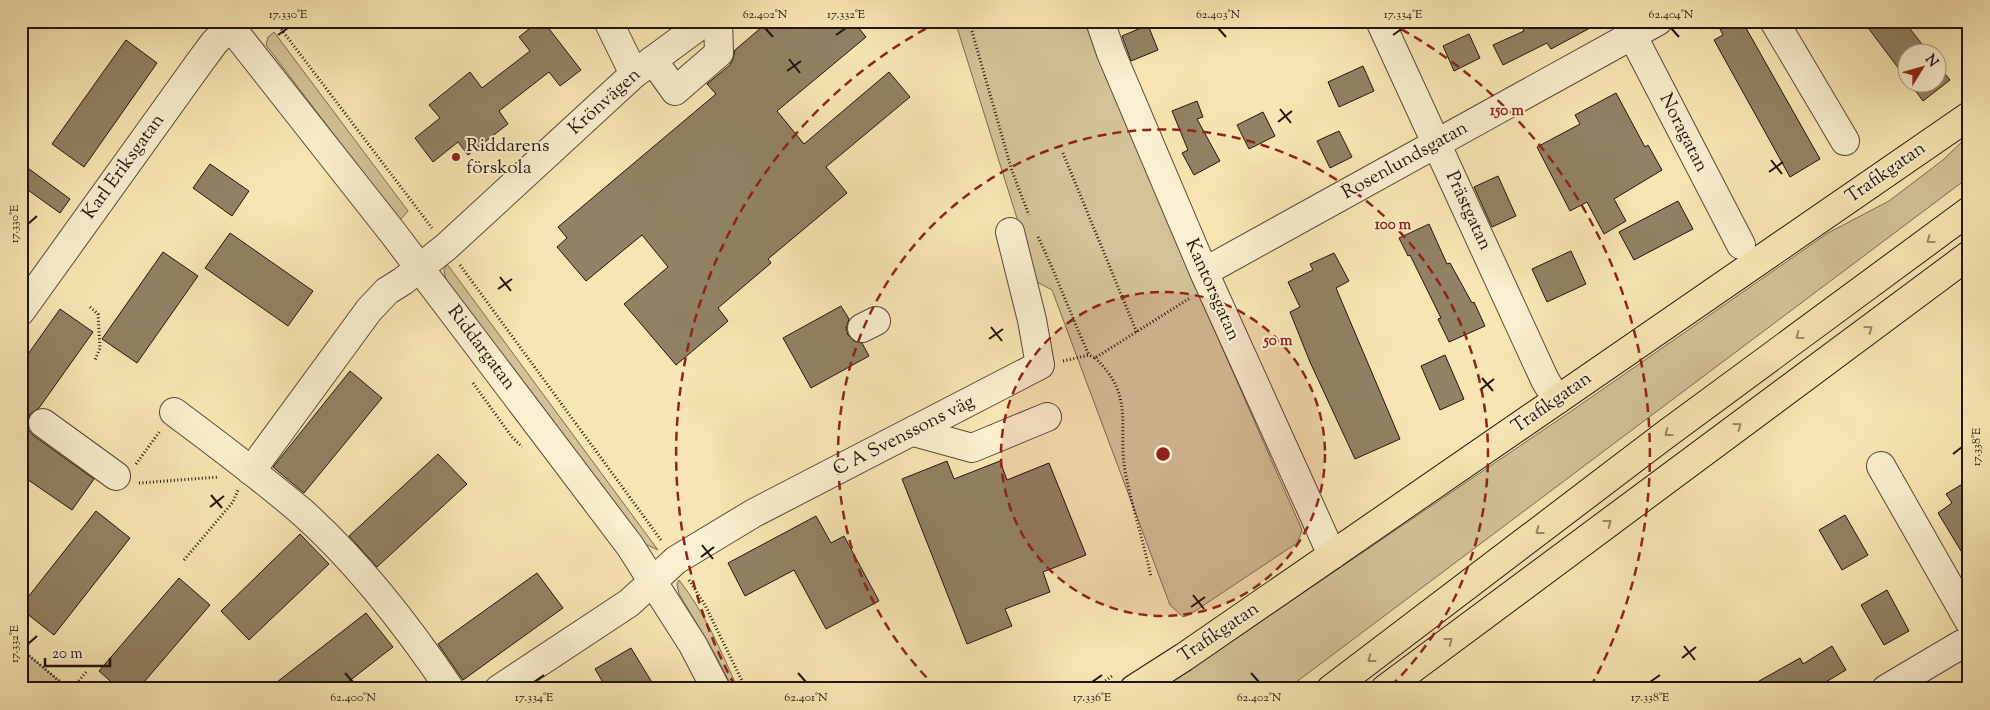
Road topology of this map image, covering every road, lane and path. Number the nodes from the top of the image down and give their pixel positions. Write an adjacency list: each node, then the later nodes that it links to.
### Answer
1 (275, 21): 20 (path, Riddargatan)
2 (608, 21): 12 (street)
3 (706, 21): 12 (street, Krönvägen)
4 (718, 21): 12 (street)
5 (969, 21): 18 (path)
6 (1100, 21): 23 (street, Kantorsgatan)
7 (1380, 21): 15 (street, Prästgatan)
8 (1658, 21): 11 (street, Rosenlundsgatan)
9 (1774, 21): 14 (street)
10 (228, 24): 22 (street, Riddargatan); 25 (street, Karl Eriksgatan)
11 (1629, 29): 15 (street, Rosenlundsgatan); 19 (street, Noragatan)
12 (643, 67): 20 (street, Krönvägen)
13 (1969, 116): 29 (main road, Trafikgatan)
14 (1845, 141)
15 (1437, 143): 23 (street, Rosenlundsgatan); 29 (street, Prästgatan)
16 (1063, 153): 26 (path)
17 (1969, 211): 52 (main road, one-way to 52)
18 (1025, 228): 27 (path); 33 (street, C A Svenssons väg)
19 (1741, 245)
20 (446, 247): 22 (street, Krönvägen); 39 (path, Riddargatan)
21 (1969, 255): 53 (main road, one-way to 21)
22 (420, 268): 35 (street, Krönvägen); 41 (street, Riddargatan)
23 (1207, 279): 26 (path); 37 (street, Kantorsgatan)
24 (90, 308): 28 (path)
25 (21, 311)
26 (1137, 333): 27 (path)
27 (1095, 358): 40 (path)
28 (95, 360)
29 (1557, 400): 37 (main road, Trafikgatan)
30 (174, 412): 35 (street); 36 (path)
31 (1047, 418): 33 (street)
32 (43, 423): 36 (street)
33 (914, 432): 39 (street, C A Svenssons väg)
34 (1881, 466): 42 (street)
35 (246, 467): 36 (path); 38 (path); 47 (street)
36 (126, 477)
37 (1332, 555): 51 (main road, Trafikgatan)
38 (184, 560)
39 (676, 560): 41 (street, C A Svenssons väg); 50 (path, Riddargatan)
40 (1151, 577)
41 (652, 580): 48 (street, C A Svenssons väg); 49 (street, Riddargatan)
42 (1969, 621)
43 (1969, 643): 54 (street)
44 (21, 649): 46 (path)
45 (87, 671): 46 (path)
46 (70, 689)
47 (450, 689)
48 (499, 689)
49 (716, 689)
50 (746, 689)
51 (1134, 689)
52 (1331, 689)
53 (1385, 689)
54 (1886, 689)

